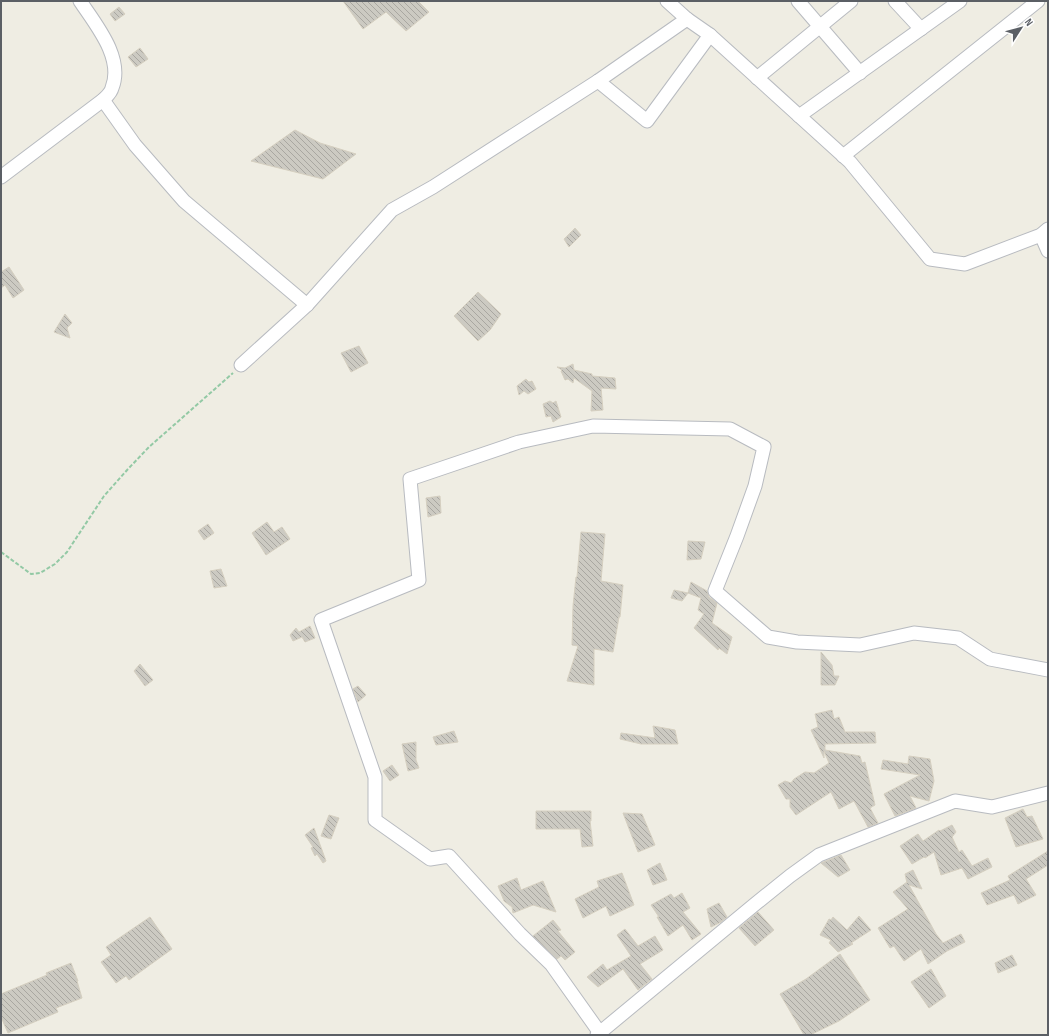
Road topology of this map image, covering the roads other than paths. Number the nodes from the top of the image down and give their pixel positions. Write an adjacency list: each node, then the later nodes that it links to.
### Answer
1 (80, 1): 15 (street)
2 (667, 1): 8 (street)
3 (798, 1): 9 (street)
4 (851, 1): 9 (street)
5 (896, 1): 10 (street)
6 (960, 1): 10 (street)
7 (1038, 1): 17 (street)
8 (687, 18): 11 (street); 14 (street)
9 (820, 26): 12 (street); 13 (street)
10 (921, 29): 12 (street)
11 (710, 35): 13 (street); 14 (street)
12 (860, 72): 16 (street)
13 (757, 78): 16 (street)
14 (598, 81): 21 (street)
15 (103, 100): 18 (street); 21 (street)
16 (799, 116): 17 (street)
17 (843, 156): 19 (street)
18 (1, 177)
19 (1044, 232): 20 (street)
20 (1048, 251)
21 (307, 305): 22 (street)
22 (241, 365)
23 (1048, 670): 25 (street)
24 (1048, 793): 25 (street)
25 (599, 1034)

